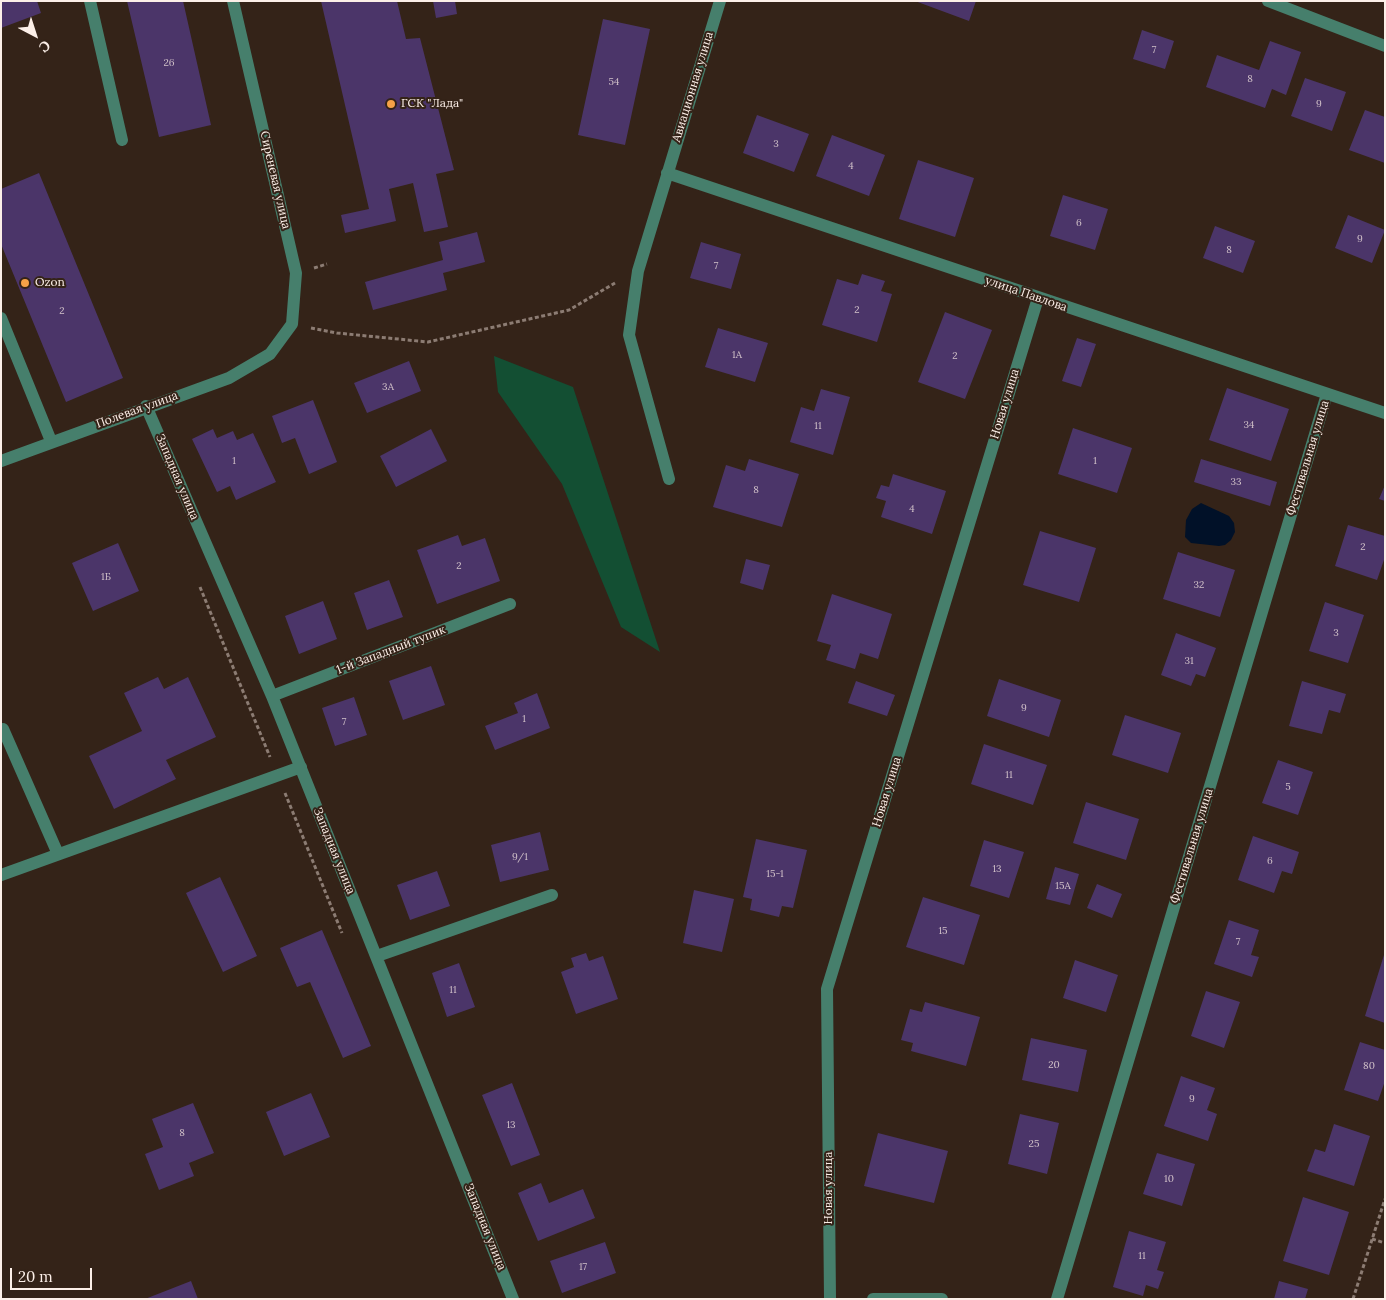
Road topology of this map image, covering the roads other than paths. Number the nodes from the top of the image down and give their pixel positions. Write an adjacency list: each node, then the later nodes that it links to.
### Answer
1 (90, 1): 6 (street)
2 (233, 1): 10 (street, Сиреневая улица)
3 (720, 1): 7 (street, Авиационная улица)
4 (1268, 1): 5 (street)
5 (1385, 46)
6 (122, 140)
7 (667, 174): 8 (street, улица Павлова); 16 (street, Авиационная улица)
8 (1038, 298): 11 (street, улица Павлова); 27 (street, Новая улица)
9 (1, 318): 14 (street)
10 (270, 354): 12 (street, Полевая улица)
11 (1327, 394): 13 (street, улица Павлова); 30 (street, Фестивальная улица)
12 (146, 406): 14 (street, Полевая улица); 18 (street, Западная улица)
13 (1385, 413)
14 (51, 441): 15 (street, Полевая улица)
15 (1, 460)
16 (669, 480)
17 (510, 604): 18 (street, 1-й Западный тупик)
18 (272, 696): 20 (street, Западная улица)
19 (1, 730): 21 (street)
20 (301, 767): 21 (street); 24 (street, Западная улица)
21 (58, 854): 22 (street)
22 (1, 875)
23 (552, 895): 24 (street)
24 (377, 956): 26 (street, Западная улица)
25 (937, 1298): 28 (street); 29 (street)
26 (513, 1299)
27 (830, 1299)
28 (873, 1299)
29 (942, 1299)
30 (1058, 1299)

